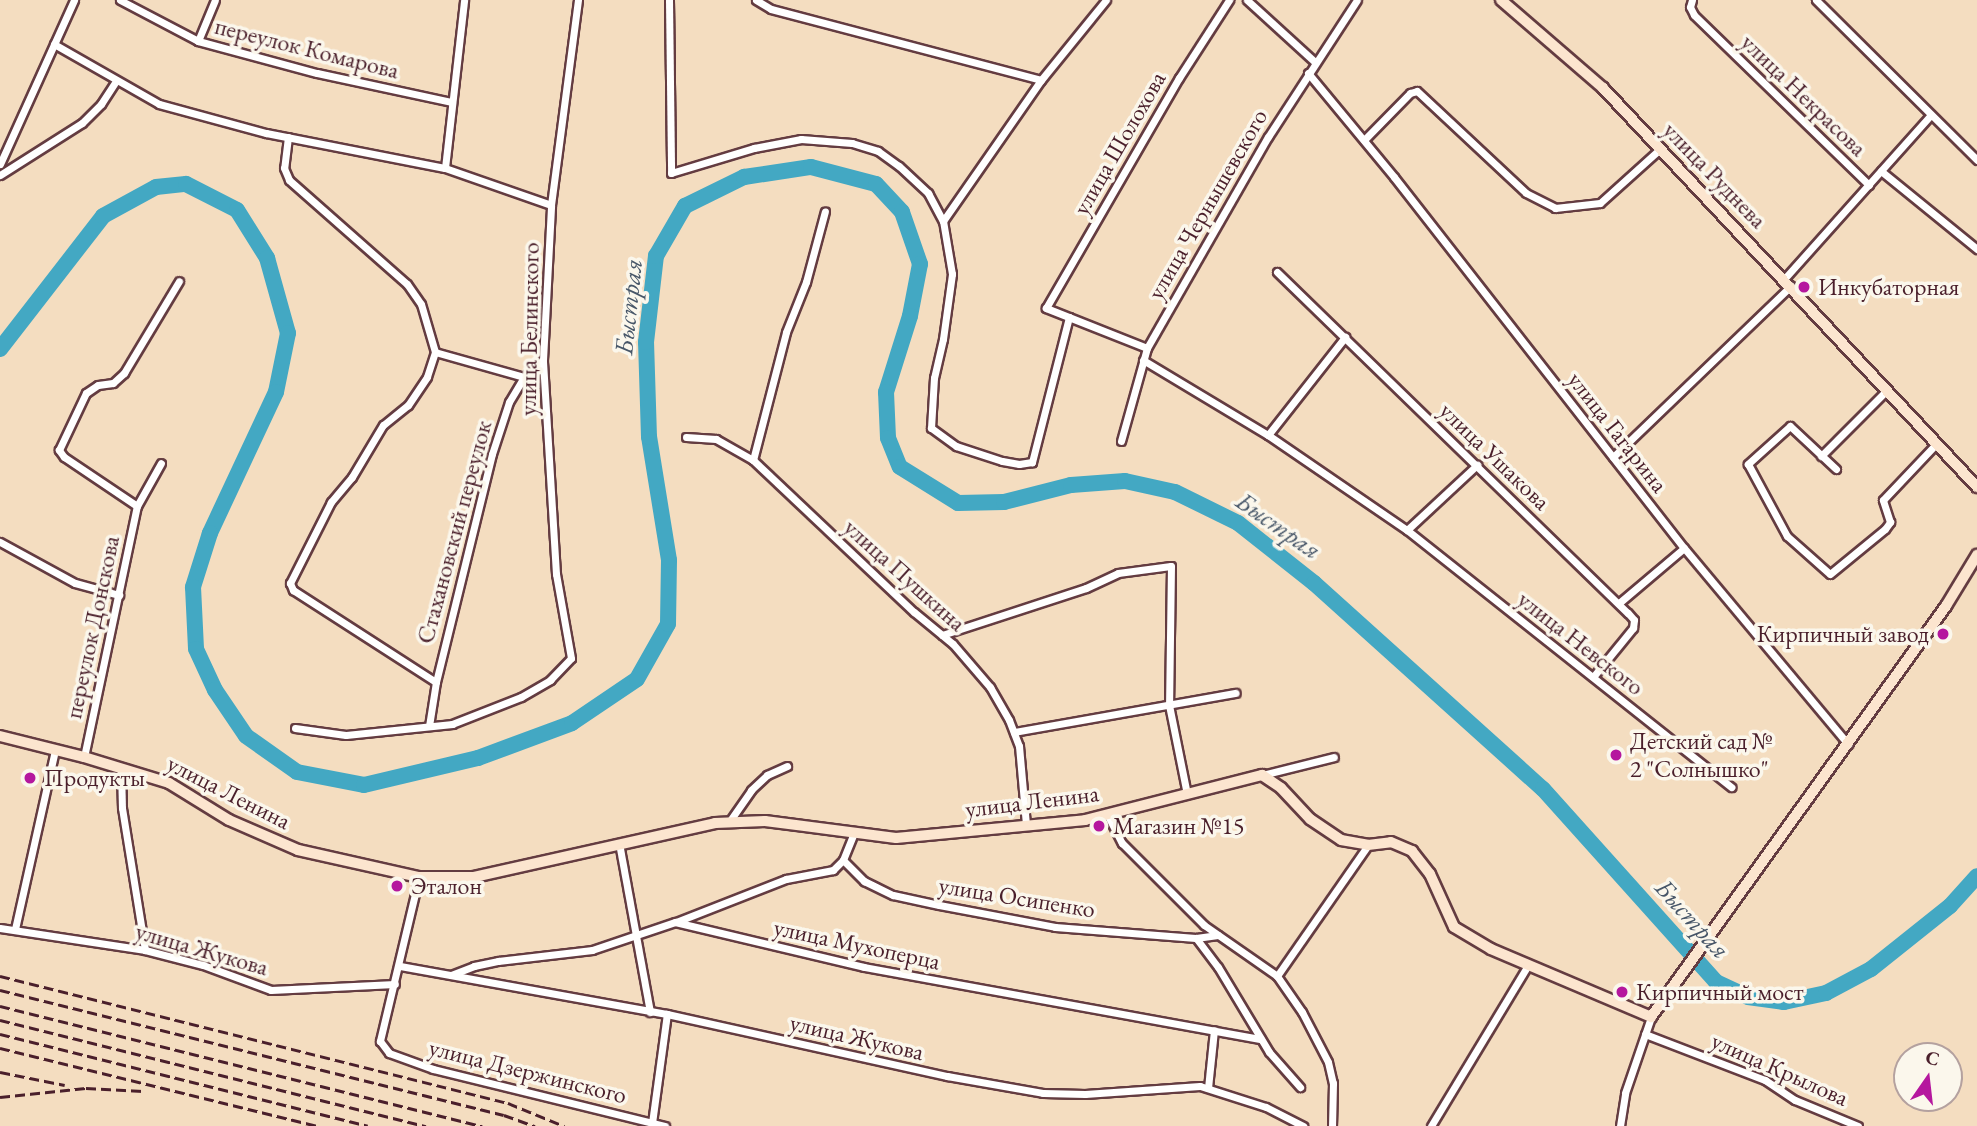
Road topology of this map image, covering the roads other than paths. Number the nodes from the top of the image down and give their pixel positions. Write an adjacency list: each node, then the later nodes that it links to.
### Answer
1 (74, 0): 16 (street)
2 (120, 0): 15 (street, переулок Комарова)
3 (215, 0): 15 (street)
4 (464, 0): 21 (street)
5 (578, 0): 32 (street, улица Белинского)
6 (669, 0): 34 (street)
7 (756, 0): 19 (street)
8 (1105, 0): 19 (street)
9 (1229, 0): 39 (street, улица Шолохова)
10 (1247, 0): 17 (street)
11 (1357, 0): 17 (street, улица Чернышевского)
12 (1501, 0): 25 (street, улица Руднева)
13 (1692, 0): 31 (street, улица Некрасова)
14 (1816, 0): 22 (street)
15 (198, 41): 21 (street, переулок Комарова)
16 (54, 44): 20 (street); 27 (street)
17 (1315, 62): 18 (street, улица Чернышевского)
18 (1308, 73): 24 (street, улица Гагарина); 41 (street, улица Чернышевского)
19 (1041, 80): 34 (street)
20 (116, 81): 23 (street); 30 (street)
21 (451, 102): 28 (street)
22 (1930, 116): 26 (street); 29 (street)
23 (288, 137): 28 (street); 42 (street)
24 (1364, 140): 25 (street); 52 (street, улица Гагарина)
25 (1661, 148): 38 (street, улица Руднева)
26 (1977, 160)
27 (0, 164)
28 (444, 167): 32 (street)
29 (1881, 171): 31 (street); 35 (street, улица Некрасова)
30 (0, 175)
31 (1869, 185): 38 (street)
32 (551, 205): 43 (street, улица Белинского)
33 (825, 211): 53 (street)
34 (943, 221): 39 (street)
35 (1977, 249)
36 (1278, 271): 40 (street, улица Ушакова)
37 (179, 281): 58 (street, переулок Донскова)
38 (1788, 282): 46 (street, улица Руднева); 52 (street)
39 (1069, 317): 41 (street)
40 (1345, 337): 47 (street); 55 (street, улица Ушакова)
41 (1147, 348): 44 (street, улица Чернышевского)
42 (435, 352): 45 (street); 67 (street)
43 (543, 360): 45 (street, Стахановский переулок); 70 (street, улица Белинского)
44 (1143, 360): 47 (street, улица Невского); 49 (street, улица Чернышевского)
45 (524, 377): 67 (street, Стахановский переулок)
46 (1887, 390): 50 (street, улица Руднева); 51 (street)
47 (1268, 435): 59 (street, улица Невского)
48 (686, 438): 53 (street, улица Пушкина)
49 (1121, 441)
50 (1936, 444): 51 (street); 57 (street, улица Руднева)
51 (1821, 456): 56 (street)
52 (1613, 457): 61 (street, улица Гагарина)
53 (753, 460): 65 (street, улица Пушкина)
54 (161, 463): 58 (street, переулок Донскова)
55 (1477, 465): 59 (street); 64 (street, улица Ушакова)
56 (1836, 469)
57 (1977, 487)
58 (138, 506): 63 (street, переулок Донскова)
59 (1407, 530): 66 (street, улица Невского)
60 (0, 542): 63 (street)
61 (1684, 548): 64 (street); 74 (street, улица Гагарина)
62 (1977, 555): 74 (street)
63 (118, 595): 76 (street, переулок Донскова)
64 (1619, 603): 66 (street, улица Ушакова)
65 (942, 635): 69 (street); 72 (street, улица Пушкина)
66 (1593, 677): 81 (street, улица Невского)
67 (436, 682): 70 (street, Стахановский переулок)
68 (1236, 693): 69 (street)
69 (1169, 705): 72 (street); 82 (street)
70 (429, 726): 71 (street)
71 (295, 728)
72 (1014, 732): 85 (street, улица Пушкина)
73 (0, 736): 75 (street, улица Ленина)
74 (1848, 744): 105 (street)
75 (55, 750): 76 (street, улица Ленина); 93 (street, переулок Донскова)
76 (84, 757): 79 (street, улица Ленина)
77 (1334, 757): 80 (street, улица Ленина)
78 (787, 766): 84 (street)
79 (121, 768): 90 (street, улица Ленина); 97 (street)
80 (1262, 775): 82 (street, улица Ленина); 88 (street)
81 (1731, 787)
82 (1187, 794): 83 (street, улица Ленина)
83 (1107, 814): 85 (street, улица Ленина); 94 (street)
84 (729, 822): 86 (street, улица Ленина); 87 (street, улица Ленина)
85 (1026, 824): 86 (street, улица Ленина)
86 (854, 834): 89 (street)
87 (619, 843): 90 (street, улица Ленина); 95 (street)
88 (1368, 845): 98 (street); 101 (street)
89 (843, 860): 91 (street); 96 (street, улица Осипенко)
90 (419, 877): 99 (street)
91 (675, 922): 95 (street); 106 (street, улица Мухоперца)
92 (0, 928): 93 (street, улица Жукова)
93 (15, 929): 97 (street, улица Жукова)
94 (1219, 935): 96 (street, улица Осипенко); 101 (street)
95 (638, 937): 100 (street); 103 (street)
96 (1196, 938): 108 (street)
97 (145, 950): 102 (street, улица Жукова)
98 (1528, 965): 105 (street); 115 (street)
99 (400, 966): 100 (street, улица Жукова); 102 (street)
100 (451, 975): 103 (street, улица Жукова)
101 (1277, 976): 114 (street)
102 (394, 984): 111 (street, улица Дзержинского)
103 (650, 1012): 104 (street, улица Жукова)
104 (667, 1014): 110 (street, улица Жукова); 111 (street)
105 (1651, 1017): 107 (street)
106 (1214, 1030): 108 (street, улица Мухоперца); 110 (street)
107 (1645, 1034): 116 (street); 117 (street, улица Крылова)
108 (1261, 1039): 109 (street)
109 (1300, 1087)
110 (1208, 1088): 113 (street, улица Жукова)
111 (652, 1123): 112 (street, улица Дзержинского)
112 (665, 1126)
113 (1303, 1126)
114 (1332, 1126)
115 (1431, 1126)
116 (1620, 1126)
117 (1858, 1126)

